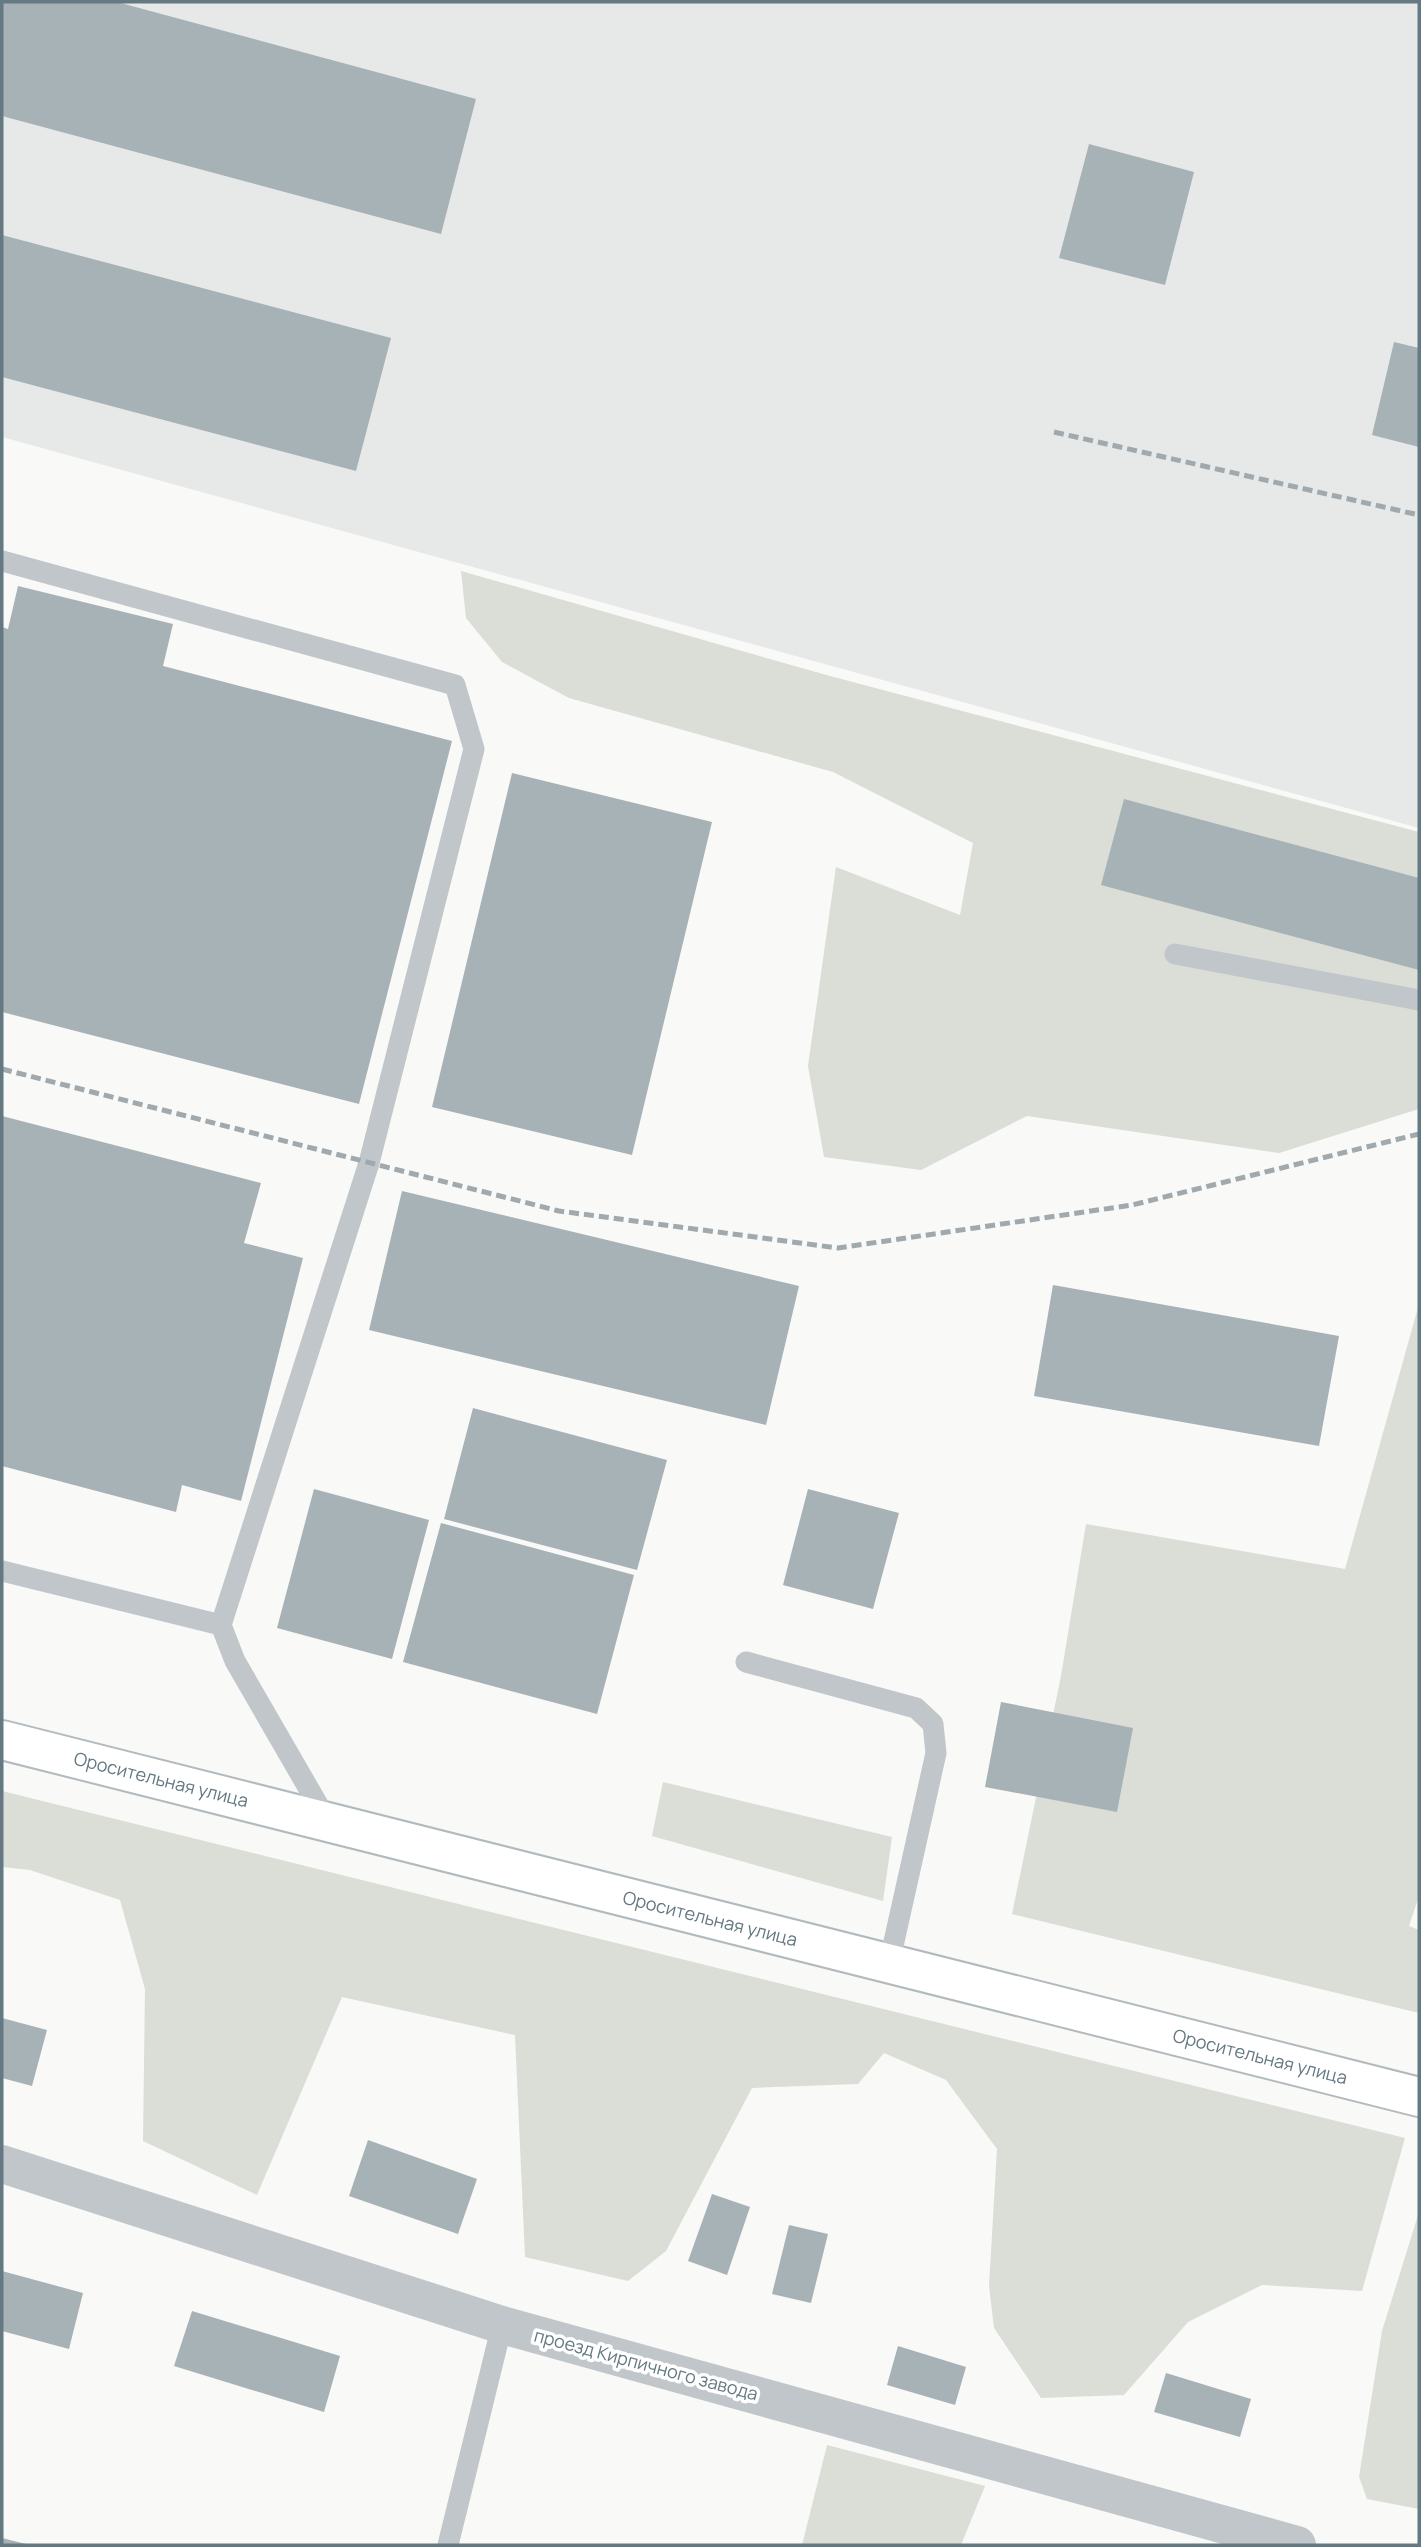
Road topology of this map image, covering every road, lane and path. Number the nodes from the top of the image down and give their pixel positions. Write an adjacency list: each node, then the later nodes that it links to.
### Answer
1 (2, 561): 5 (lane)
2 (1175, 954): 3 (lane)
3 (1419, 1000)
4 (2, 1571): 5 (lane)
5 (221, 1625): 8 (lane)
6 (746, 1662): 9 (lane)
7 (2, 1740): 8 (main road, Оросительная улица)
8 (328, 1822): 9 (main road, Оросительная улица)
9 (889, 1964): 10 (main road, Оросительная улица)
10 (1419, 2097)
11 (2, 2164): 12 (street, проезд Кирпичного завода)
12 (502, 2325): 13 (lane); 14 (street, проезд Кирпичного завода)
13 (448, 2545)
14 (1297, 2545)

